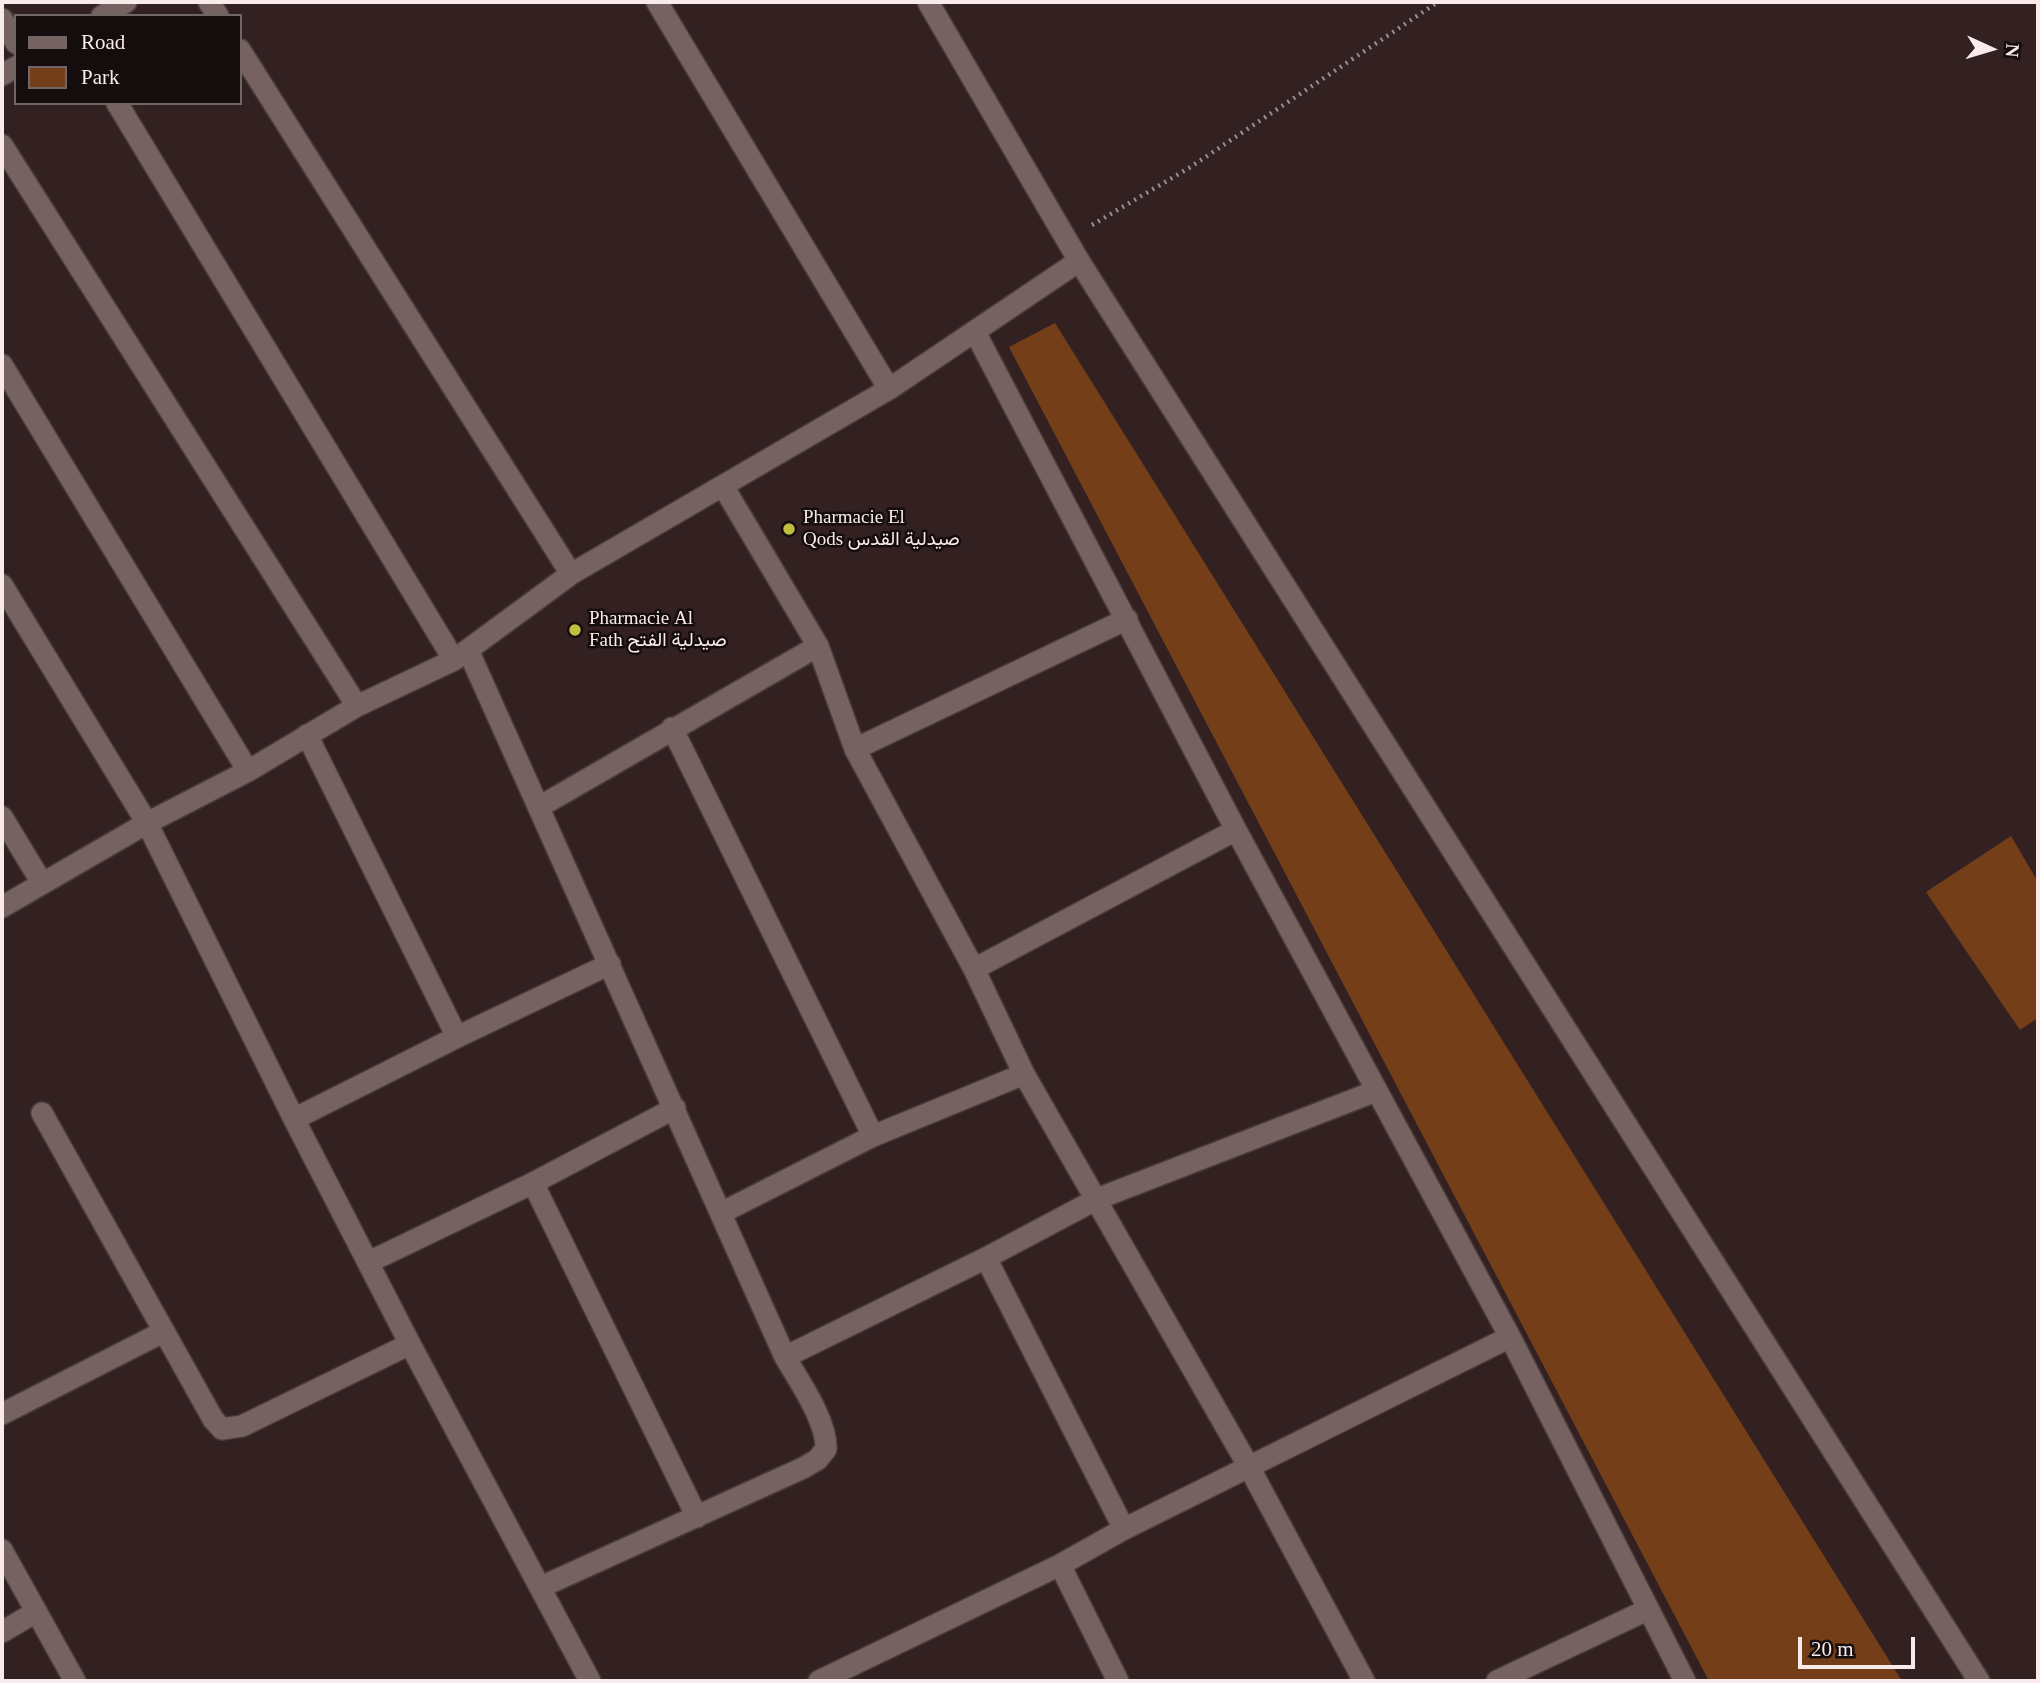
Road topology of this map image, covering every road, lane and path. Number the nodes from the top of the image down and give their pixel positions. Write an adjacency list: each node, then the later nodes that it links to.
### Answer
1 (126, 2): 5 (street)
2 (657, 2): 15 (street)
3 (928, 2): 11 (street)
4 (1438, 2): 11 (path)
5 (105, 14)
6 (2, 19): 7 (street)
7 (14, 40)
8 (242, 53): 17 (street)
9 (118, 105): 21 (street)
10 (2, 145): 22 (street)
11 (1066, 240): 12 (street)
12 (1079, 261): 13 (street); 68 (street)
13 (975, 332): 15 (street); 19 (street)
14 (2, 365): 26 (street)
15 (889, 388): 16 (street)
16 (723, 486): 17 (street); 20 (street)
17 (571, 574): 21 (street)
18 (2, 585): 29 (street)
19 (1126, 619): 25 (street); 30 (street)
20 (818, 646): 23 (street); 25 (street)
21 (461, 655): 22 (street); 27 (street)
22 (357, 706): 24 (street)
23 (672, 729): 27 (street); 41 (street)
24 (307, 735): 26 (street); 35 (street)
25 (855, 749): 34 (street)
26 (248, 771): 29 (street)
27 (539, 807): 33 (street)
28 (2, 817): 31 (street)
29 (148, 823): 31 (street); 40 (street)
30 (1236, 830): 34 (street); 37 (street)
31 (42, 883): 32 (street)
32 (2, 907)
33 (610, 964): 35 (street); 38 (street)
34 (974, 969): 36 (street)
35 (457, 1037): 40 (street)
36 (1024, 1074): 41 (street); 43 (street)
37 (1377, 1091): 43 (street); 48 (street)
38 (675, 1108): 42 (street); 44 (street)
39 (42, 1113): 47 (street)
40 (294, 1119): 46 (street)
41 (873, 1136): 44 (street)
42 (533, 1183): 46 (street); 53 (street)
43 (1097, 1199): 45 (street); 52 (street)
44 (721, 1213): 50 (street)
45 (986, 1258): 50 (street); 54 (street)
46 (369, 1262): 49 (street)
47 (163, 1332): 49 (street); 51 (street)
48 (1510, 1337): 52 (street); 58 (street)
49 (410, 1344): 57 (street)
50 (786, 1357): 53 (street)
51 (2, 1414)
52 (1249, 1467): 54 (street); 65 (street)
53 (697, 1517): 57 (street)
54 (1124, 1528): 56 (street)
55 (2, 1550): 59 (street)
56 (1060, 1565): 63 (street); 64 (street)
57 (541, 1587): 62 (street)
58 (1647, 1610): 66 (street); 67 (street)
59 (36, 1612): 60 (street); 61 (street)
60 (2, 1632)
61 (75, 1681)
62 (590, 1681)
63 (819, 1681)
64 (1118, 1681)
65 (1364, 1681)
66 (1497, 1681)
67 (1685, 1681)
68 (1979, 1681)

